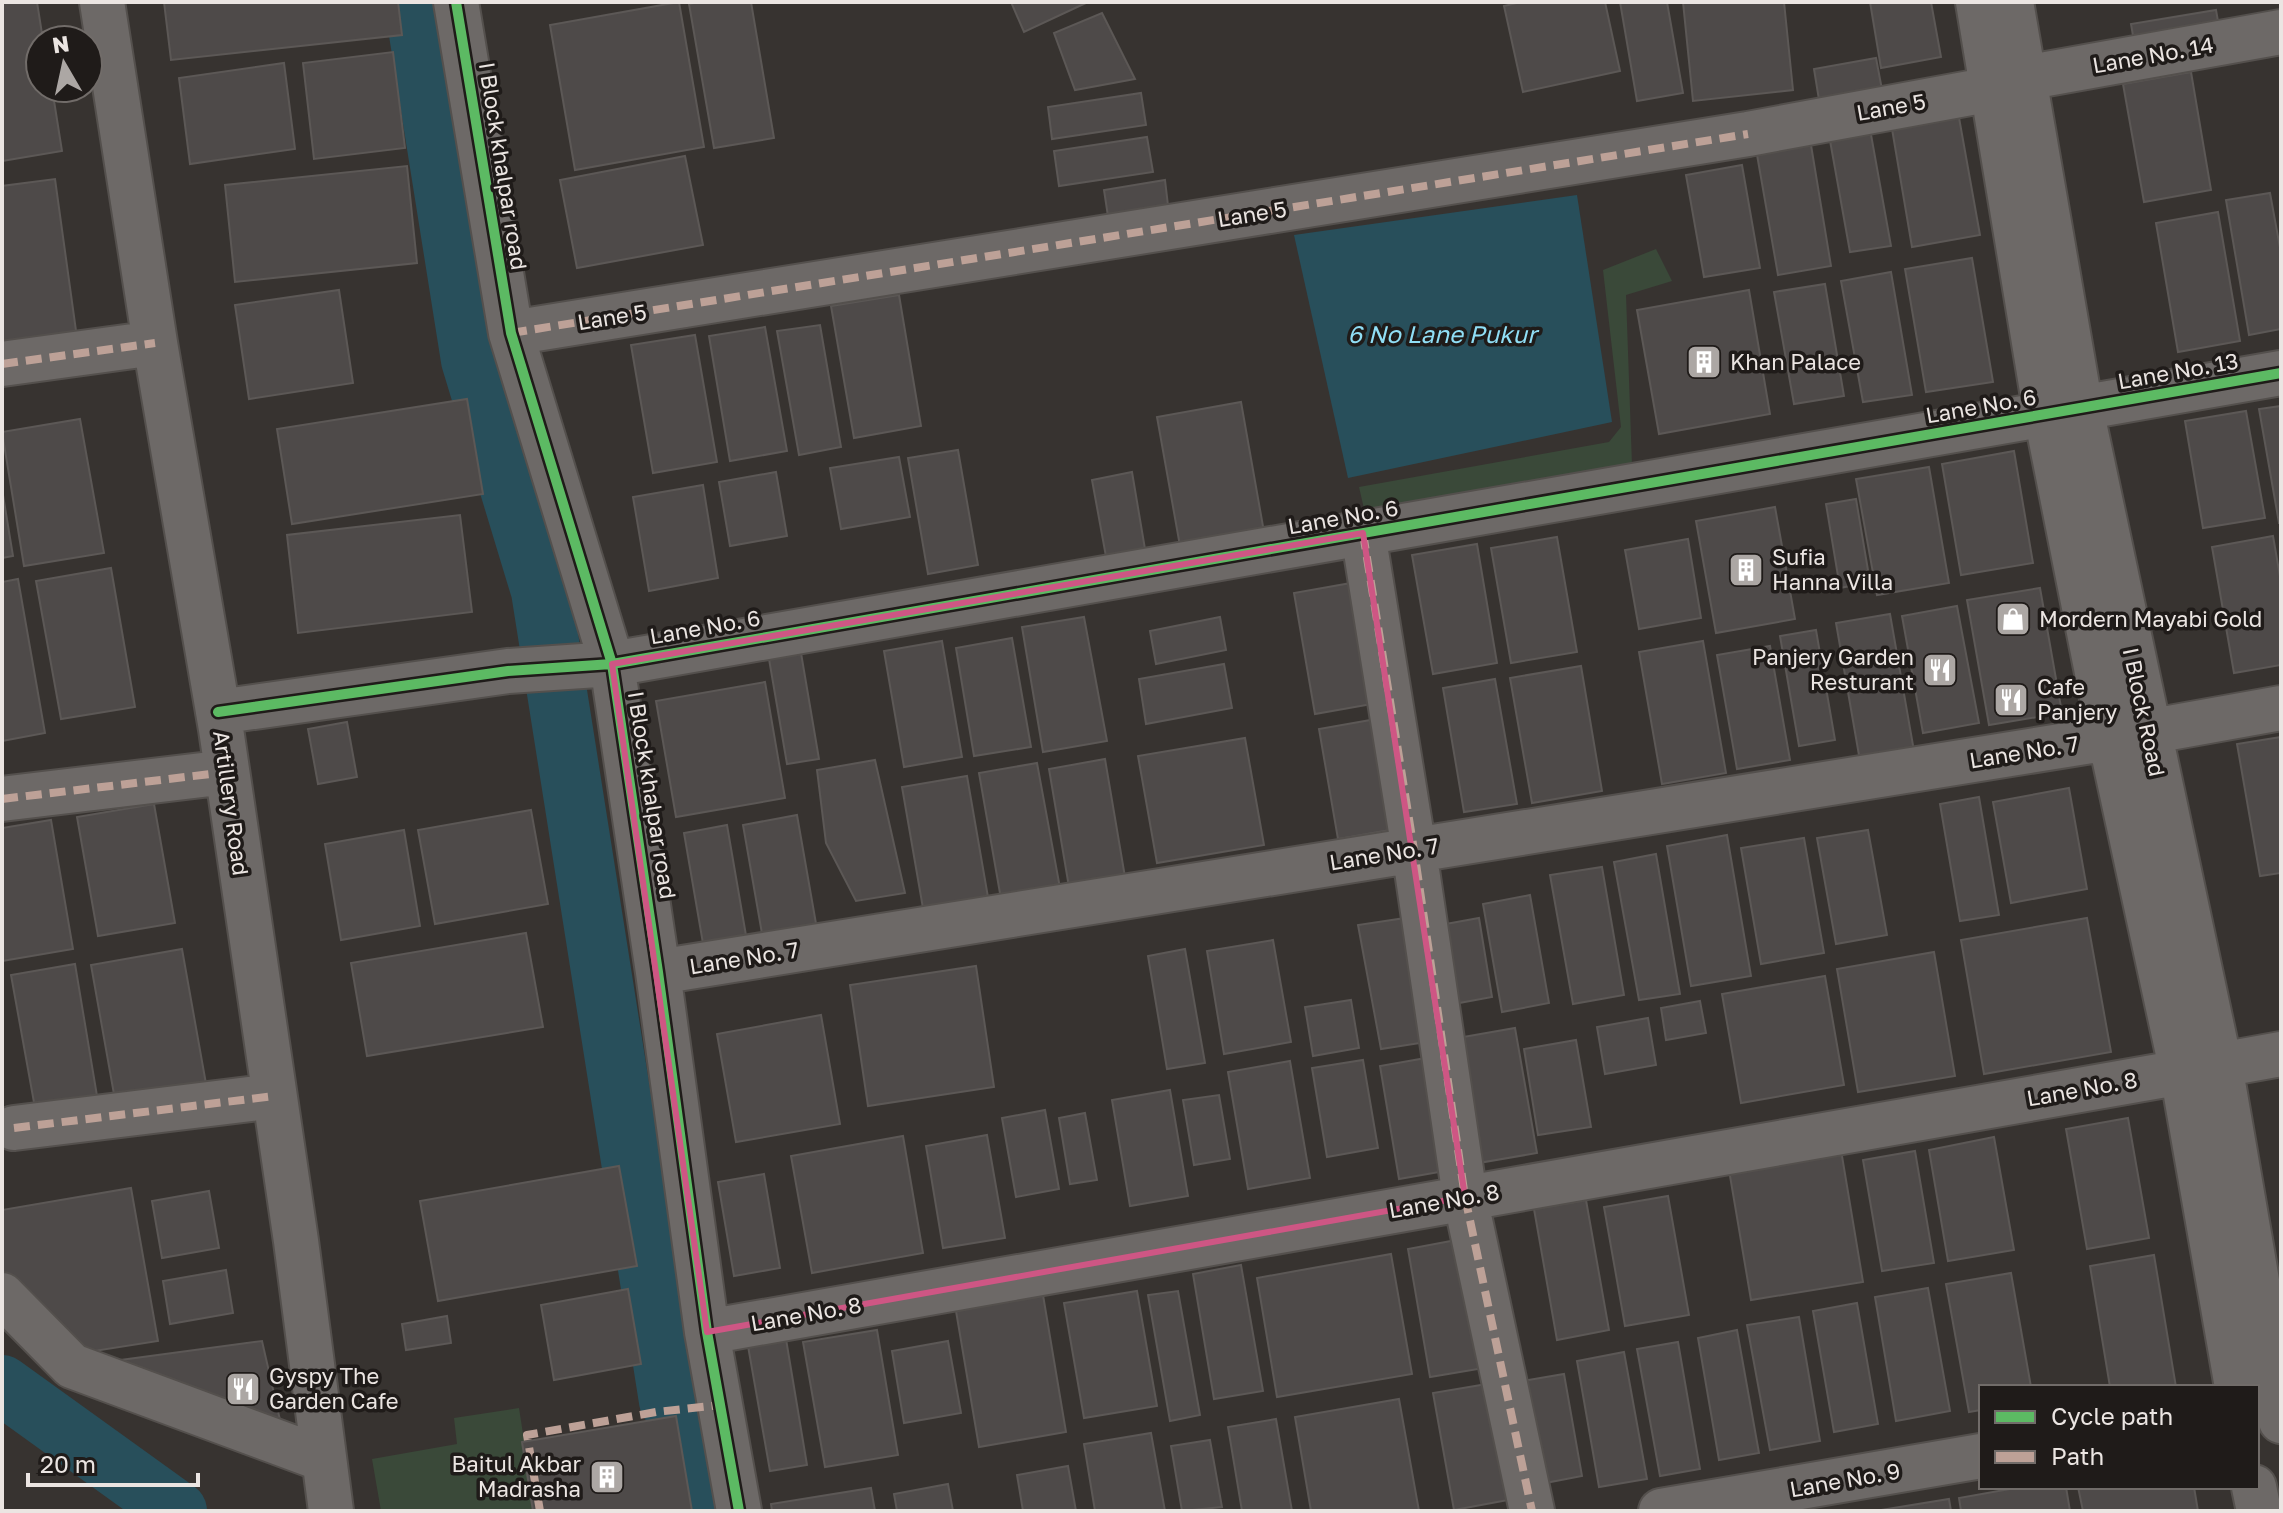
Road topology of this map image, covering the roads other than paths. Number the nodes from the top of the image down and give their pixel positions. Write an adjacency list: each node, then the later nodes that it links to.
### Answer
1 (102, 2): 8 (street, Artillery Road)
2 (456, 2): 7 (street, I Block khalpar road)
3 (1978, 2): 6 (street, I Block Road)
4 (2011, 2): 6 (street, I Block Road)
5 (2281, 32): 6 (street, Lane No. 14)
6 (2008, 84): 7 (street, Lane 5); 11 (street, I Block Road)
7 (511, 333): 13 (street, I Block khalpar road)
8 (155, 343): 9 (street); 15 (street, Artillery Road)
9 (2, 364)
10 (2281, 373): 11 (street, Lane No. 13)
11 (2063, 412): 12 (street, Lane No. 6); 16 (street, I Block Road)
12 (1363, 533): 13 (street, Lane No. 6); 19 (street)
13 (612, 664): 15 (street, Lane No. 6); 20 (street, I Block khalpar road)
14 (2281, 708): 16 (street, Lane No. 7)
15 (218, 712): 17 (street, Artillery Road)
16 (2129, 735): 19 (street, Lane No. 7); 22 (street, I Block Road)
17 (227, 772): 18 (street); 23 (street, Artillery Road)
18 (2, 799)
19 (1414, 850): 20 (street, Lane No. 7); 25 (street)
20 (658, 972): 27 (street, I Block khalpar road)
21 (2281, 1054): 22 (street, Lane No. 8)
22 (2201, 1069): 25 (street, Lane No. 8); 28 (street, I Block Road); 29 (street, I Block Road)
23 (274, 1096): 24 (street); 31 (street, Artillery Road)
24 (14, 1128)
25 (1465, 1197): 27 (street, Lane No. 8); 35 (street)
26 (2, 1295): 31 (street)
27 (707, 1332): 34 (street, I Block khalpar road)
28 (2237, 1385)
29 (2274, 1411)
30 (1979, 1456): 36 (street, Lane No. 9)
31 (323, 1459): 33 (street, Artillery Road)
32 (2254, 1489): 37 (street)
33 (331, 1511)
34 (739, 1511)
35 (1532, 1511)
36 (1661, 1511)
37 (2259, 1511)

